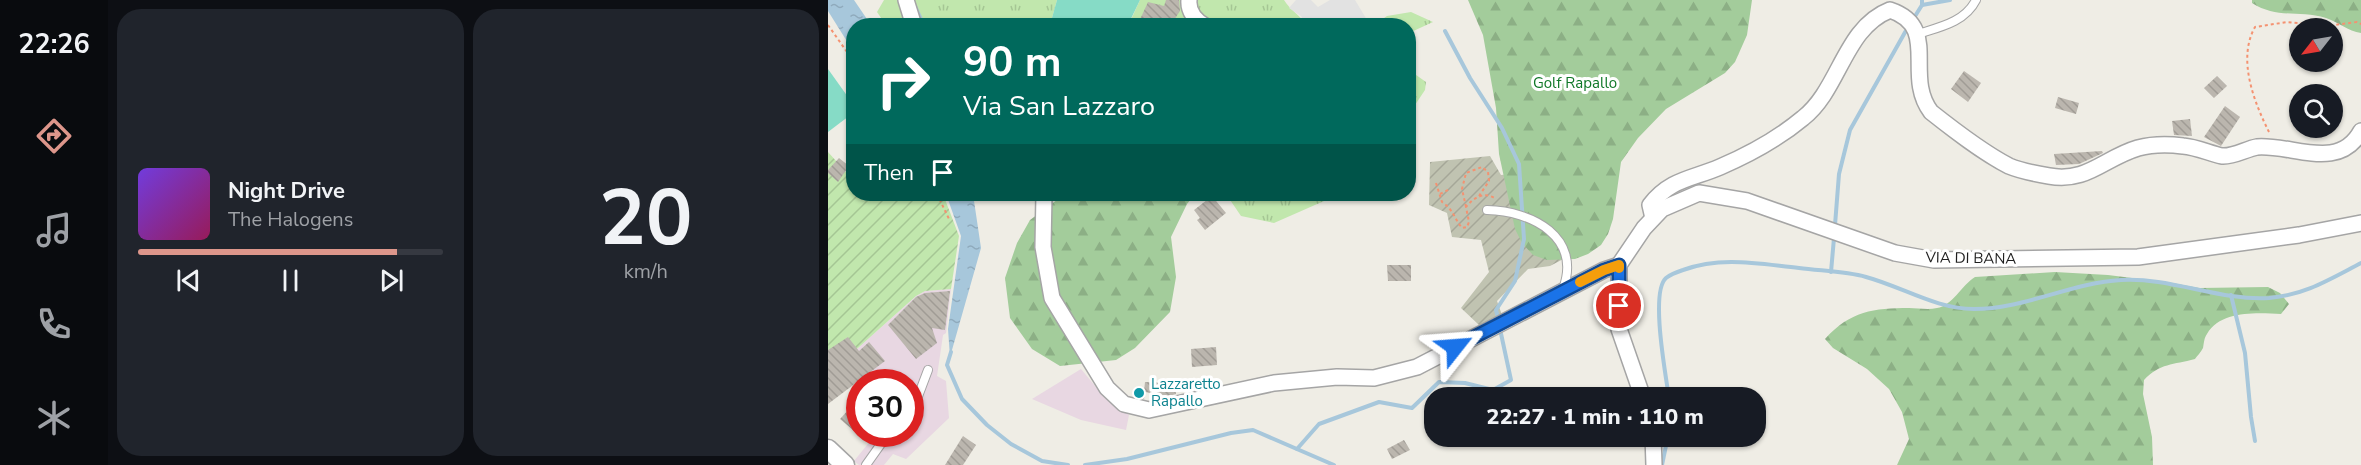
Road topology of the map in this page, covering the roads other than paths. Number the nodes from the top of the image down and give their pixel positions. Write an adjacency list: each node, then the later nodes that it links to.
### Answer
1 (906, 0): 4 (street)
2 (1190, 0): 5 (street)
3 (1976, 0): 6 (lane)
4 (912, 18)
5 (1195, 18)
6 (1918, 34): 7 (street); 10 (street)
7 (2361, 131)
8 (1044, 201): 13 (street)
9 (1487, 210): 13 (lane)
10 (1653, 218): 11 (street, VIA DI BANA); 12 (street, VIA DI BANA)
11 (2361, 223)
12 (1619, 265): 13 (street); 16 (street)
13 (1562, 291)
14 (928, 369): 15 (lane)
15 (924, 380)
16 (1640, 387)
17 (879, 447): 21 (lane)
18 (1653, 447): 22 (street)
19 (828, 449): 20 (street)
20 (845, 465)
21 (866, 465)
22 (1654, 465)

